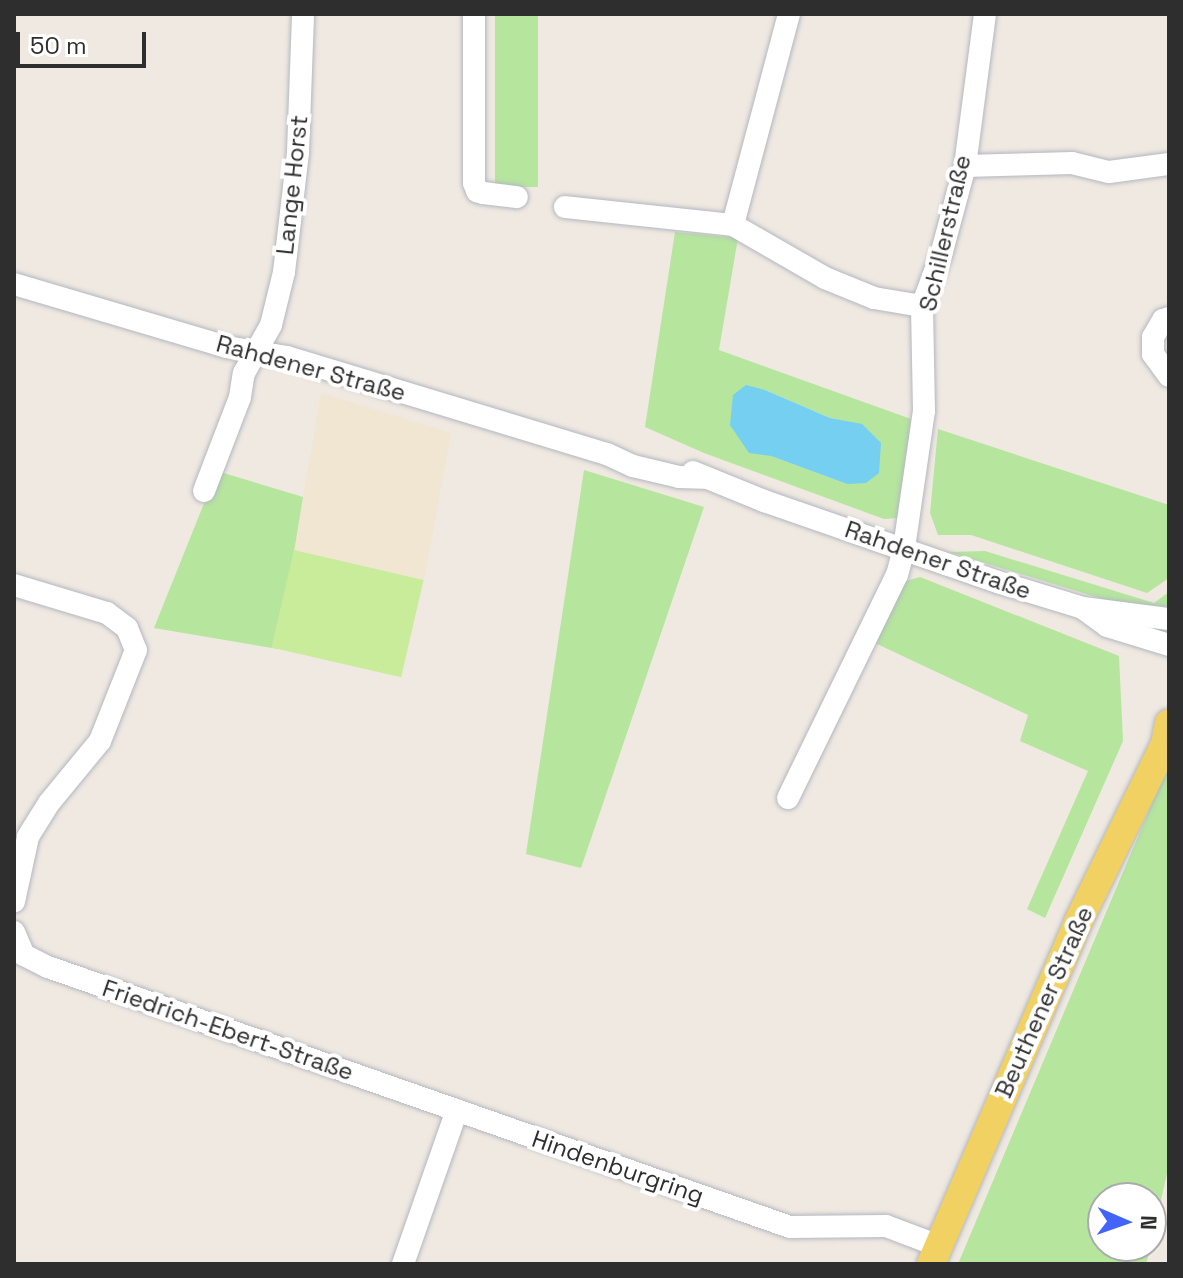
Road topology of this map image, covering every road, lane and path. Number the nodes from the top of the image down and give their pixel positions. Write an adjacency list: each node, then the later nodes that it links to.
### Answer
1 (303, 14): 13 (street, Lange Horst)
2 (474, 14): 7 (street)
3 (789, 14): 9 (street)
4 (985, 14): 6 (street, Schillerstraße)
5 (1169, 164): 6 (street)
6 (965, 166): 11 (street, Schillerstraße)
7 (517, 197)
8 (565, 207): 9 (street)
9 (733, 225): 11 (street)
10 (14, 284): 13 (street, Rahdener Straße)
11 (922, 306): 16 (street, Schillerstraße)
12 (1169, 318): 14 (street)
13 (258, 352): 15 (street, Lange Horst); 16 (street, Rahdener Straße)
14 (1169, 376)
15 (204, 491)
16 (904, 548): 18 (street, Rahdener Straße); 22 (street, Schillerstraße)
17 (14, 585): 23 (street)
18 (1083, 608): 19 (street, Rahdener Straße); 20 (street, Rahdener Straße)
19 (1169, 619)
20 (1169, 645)
21 (1168, 736): 26 (main road, Beuthener Straße)
22 (788, 798)
23 (14, 902)
24 (14, 932): 25 (street, Friedrich-Ebert-Straße)
25 (457, 1110): 26 (street, Hindenburgring); 27 (street)
26 (935, 1255)
27 (403, 1264)

